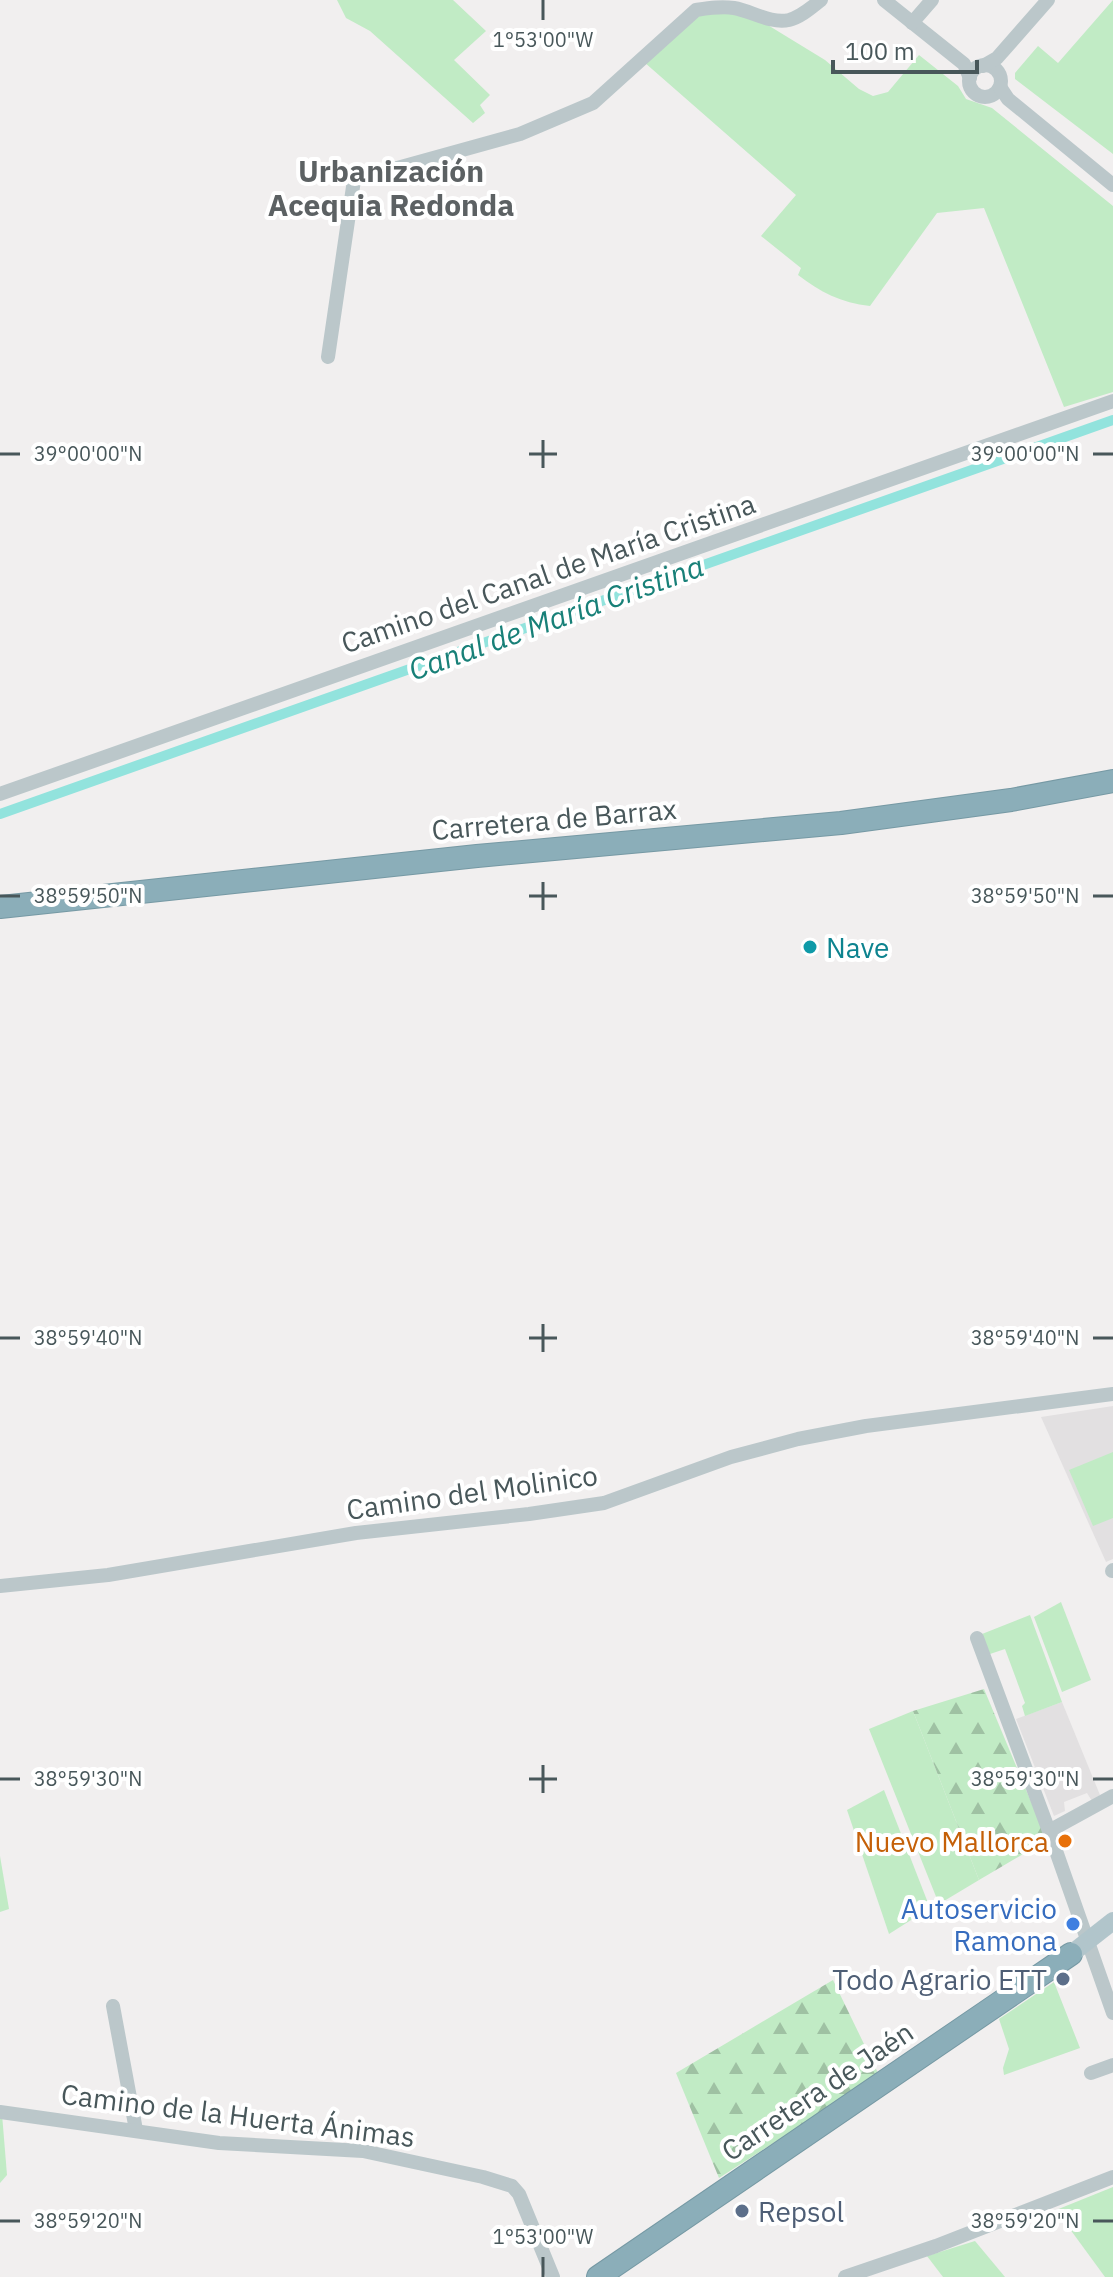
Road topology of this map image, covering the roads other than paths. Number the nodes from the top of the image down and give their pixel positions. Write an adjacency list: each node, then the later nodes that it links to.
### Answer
1 (821, 0): 10 (street)
2 (884, 0): 5 (street)
3 (932, 0): 5 (street)
4 (1048, 0): 6 (street)
5 (912, 23): 7 (street)
6 (1000, 54): 7 (street); 8 (street)
7 (974, 69): 8 (street); 8 (street)
8 (999, 88): 9 (street)
9 (1113, 185)
10 (328, 357)
11 (1113, 401): 13 (street, Camino del Canal de María Cristina)
12 (1113, 781): 14 (highway, Carretera de Barrax)
13 (0, 794)
14 (0, 907)
15 (1113, 1394): 16 (street, Camino del Molinico)
16 (0, 1586)
17 (977, 1638): 19 (street)
18 (1113, 1796): 19 (street)
19 (1049, 1831): 22 (street)
20 (1113, 1921): 22 (main road, Carretera de Jaén)
21 (1113, 1932): 22 (main road, Carretera de Jaén)
22 (1082, 1947): 24 (street); 31 (highway, Carretera de Jaén)
23 (113, 2006): 28 (street)
24 (1113, 2013)
25 (1113, 2065): 26 (street)
26 (1091, 2073)
27 (0, 2112): 28 (street, Camino de la Huerta Ánimas)
28 (136, 2130): 30 (street, Camino de la Huerta Ánimas)
29 (1113, 2177): 32 (street)
30 (553, 2277)
31 (598, 2277)
32 (845, 2277)

